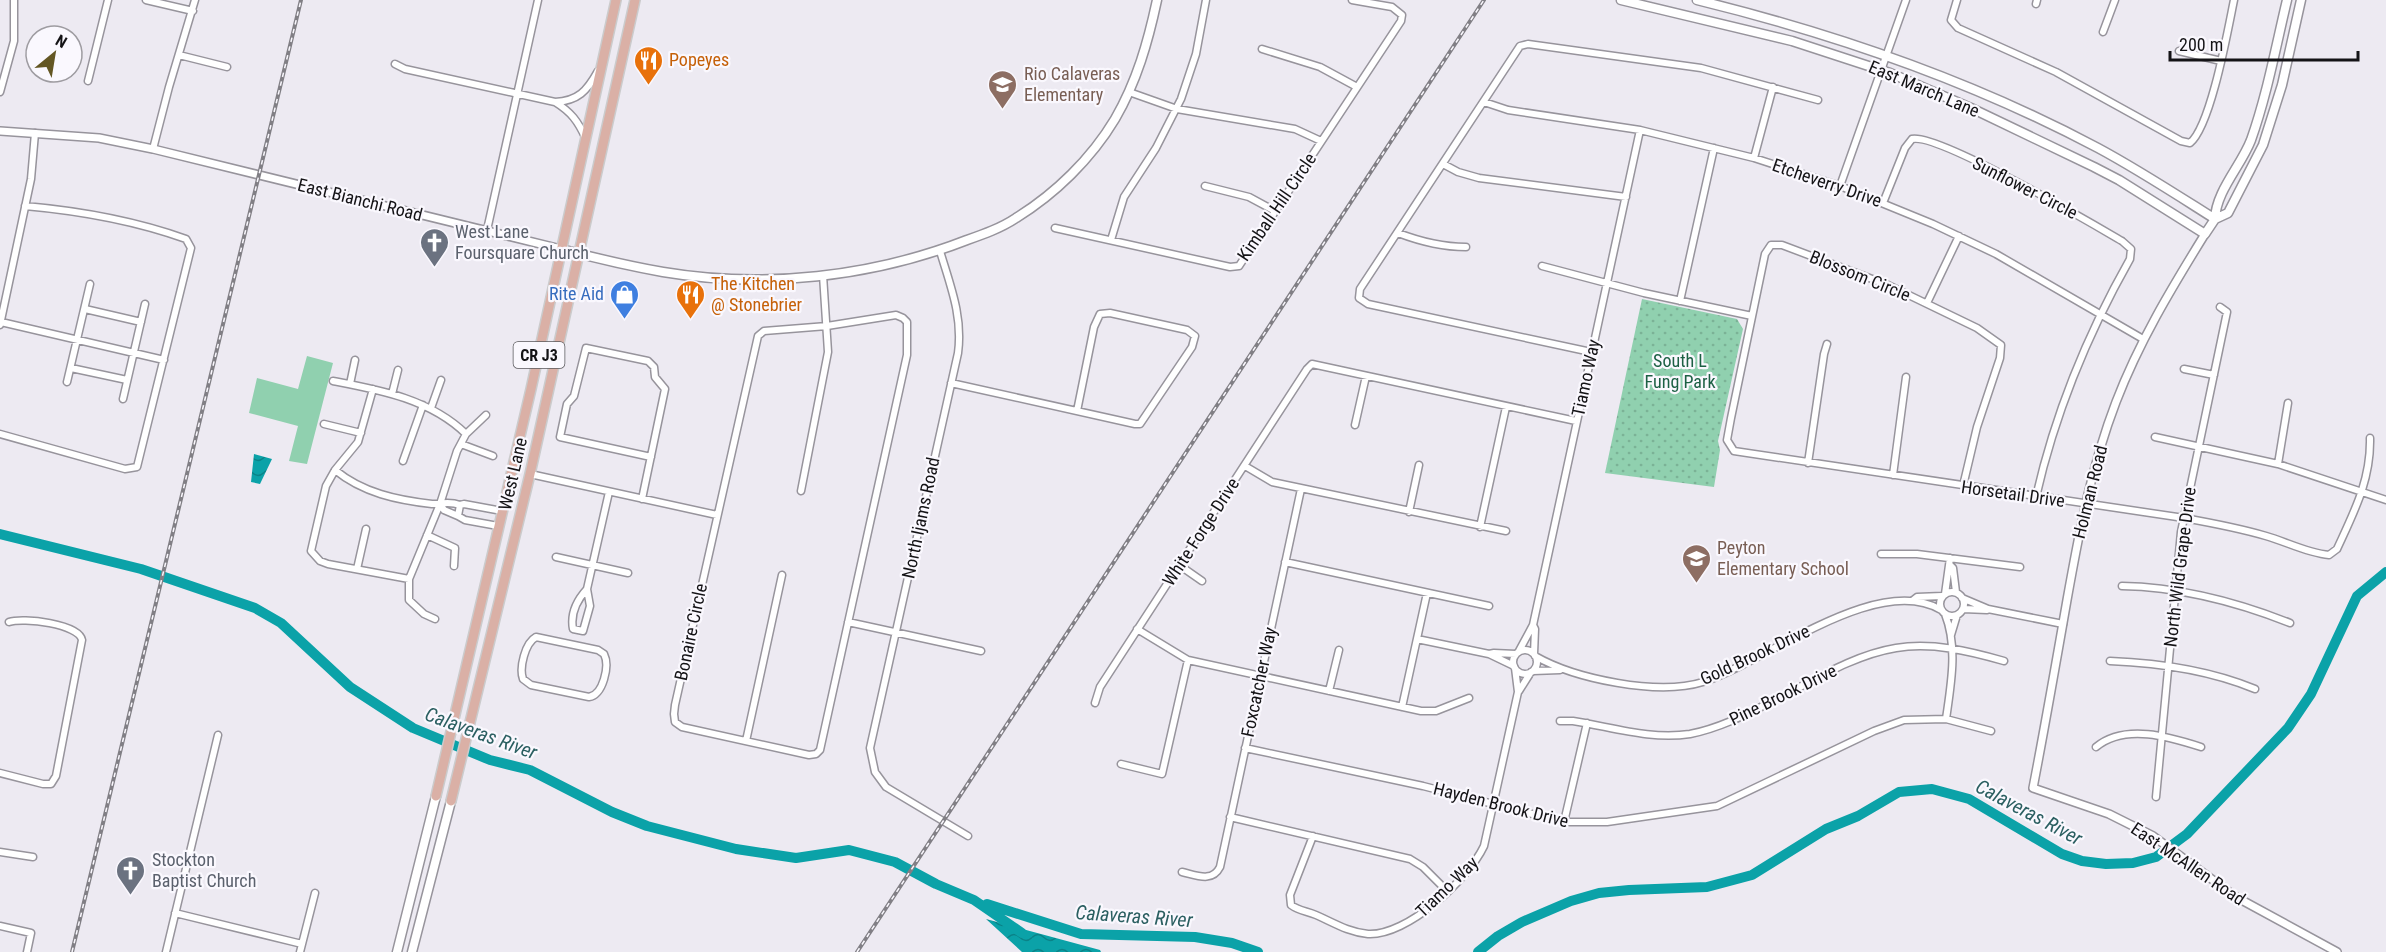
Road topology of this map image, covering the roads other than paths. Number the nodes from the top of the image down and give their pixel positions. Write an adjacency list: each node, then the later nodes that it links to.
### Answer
1 (14, 0): 31 (street)
2 (108, 0): 30 (street)
3 (146, 0): 19 (street)
4 (195, 0): 19 (street)
5 (538, 0): 36 (street)
6 (616, 0): 26 (main road, West Lane / CR J3)
7 (635, 0): 66 (main road, West Lane / CR J3)
8 (1157, 0): 35 (main road, East Bianchi Road)
9 (1206, 0): 40 (street)
10 (1352, 0): 32 (street, Kimball Hill Circle)
11 (1621, 0): 29 (main road, East March Lane)
12 (1697, 0): 24 (main road, East March Lane)
13 (1906, 0): 24 (street)
14 (1957, 0): 25 (street)
15 (2115, 0): 20 (street)
16 (2234, 0): 25 (street)
17 (2287, 0): 56 (main road, Holman Road)
18 (2301, 0): 56 (main road, Holman Road)
19 (193, 11): 23 (street)
20 (2103, 32)
21 (1262, 49): 32 (street)
22 (2179, 51): 25 (street)
23 (179, 55): 28 (street); 47 (street)
24 (1886, 55): 29 (street); 56 (main road, East March Lane)
25 (2222, 61)
26 (603, 63): 38 (street); 44 (main road, West Lane / CR J3)
27 (395, 64): 36 (street)
28 (227, 67)
29 (1881, 70): 51 (street); 60 (main road, East March Lane)
30 (88, 81)
31 (1, 83): 34 (street)
32 (1357, 87): 45 (street, Kimball Hill Circle)
33 (1773, 87): 37 (street); 39 (street); 48 (street)
34 (0, 92)
35 (1130, 92): 40 (street); 65 (main road, East Bianchi Road)
36 (517, 94): 38 (street); 58 (street)
37 (1818, 100)
38 (555, 102): 44 (street)
39 (1484, 102): 41 (street, Etcheverry Drive); 49 (street)
40 (1177, 109): 45 (street); 62 (street)
41 (1640, 130): 46 (street, Etcheverry Drive); 52 (street, Tiamo Way)
42 (0, 132): 43 (street, East Bianchi Road)
43 (35, 133): 47 (street, East Bianchi Road); 54 (street)
44 (586, 139): 64 (main road, West Lane / CR J3)
45 (1321, 141): 55 (street, Kimball Hill Circle)
46 (1714, 148): 48 (street, Etcheverry Drive); 71 (street)
47 (153, 149): 58 (street, East Bianchi Road)
48 (1754, 158): 51 (street, Etcheverry Drive)
49 (1443, 164): 52 (street); 59 (street)
50 (1205, 186): 55 (street)
51 (1840, 186): 53 (street, Etcheverry Drive)
52 (1626, 197): 69 (street, Tiamo Way)
53 (1884, 203): 61 (street, Etcheverry Drive); 76 (street, Sunflower Circle)
54 (25, 206): 79 (street); 86 (street)
55 (1275, 211): 62 (street, Kimball Hill Circle)
56 (2215, 219): 60 (main road, Holman Road)
57 (1055, 228): 62 (street)
58 (487, 230): 64 (street, East Bianchi Road)
59 (1398, 233): 63 (street); 85 (street)
60 (2205, 234): 82 (street, Holman Road)
61 (1959, 236): 72 (street); 76 (street, Etcheverry Drive)
62 (1111, 240)
63 (1466, 247)
64 (561, 249): 66 (main road, East Bianchi Road); 141 (main road, West Lane / CR J3)
65 (940, 250): 68 (main road, East Bianchi Road); 98 (street, North Ijams Road)
66 (578, 253): 68 (main road, East Bianchi Road); 128 (main road, West Lane / CR J3)
67 (1542, 266): 69 (street)
68 (823, 275): 80 (street)
69 (1607, 282): 71 (street); 85 (street, Tiamo Way)
70 (90, 284): 75 (street)
71 (1680, 300): 77 (street)
72 (1927, 303): 77 (street, Blossom Circle); 130 (street, Blossom Circle)
73 (145, 304): 78 (street)
74 (2220, 307): 91 (street, North Wild Grape Drive)
75 (85, 309): 78 (street); 81 (street)
76 (2100, 314): 82 (street, Etcheverry Drive); 135 (street)
77 (1752, 316): 119 (street, Blossom Circle)
78 (141, 322): 84 (street)
79 (0, 324): 81 (street)
80 (827, 326): 132 (street); 143 (street, Bonaire Circle); 178 (street, Bonaire Circle)
81 (78, 339): 84 (street); 88 (street)
82 (2143, 339): 139 (street, Holman Road)
83 (1827, 344): 123 (street)
84 (134, 352): 86 (street); 94 (street)
85 (1591, 352): 109 (street, Tiamo Way)
86 (164, 360): 113 (street)
87 (355, 360): 99 (street)
88 (71, 368): 94 (street); 97 (street)
89 (2184, 369): 91 (street)
90 (398, 370): 101 (street)
91 (2214, 375): 118 (street, North Wild Grape Drive)
92 (1366, 376): 105 (street); 111 (street); 126 (street, White Forge Drive)
93 (1906, 377): 129 (street)
94 (127, 380): 102 (street)
95 (441, 380): 106 (street)
96 (333, 381): 99 (street)
97 (67, 382)
98 (951, 383): 107 (street); 185 (street, North Ijams Road)
99 (350, 384): 100 (street)
100 (373, 389): 101 (street); 112 (street)
101 (392, 394): 104 (street)
102 (123, 399)
103 (2288, 403): 124 (street)
104 (423, 405): 106 (street); 122 (street)
105 (1506, 407): 109 (street); 147 (street)
106 (431, 408): 114 (street)
107 (1077, 411): 107 (street)
108 (486, 415): 114 (street)
109 (1576, 421): 181 (street, Tiamo Way)
110 (324, 424): 112 (street)
111 (1355, 425)
112 (361, 433): 127 (street)
113 (0, 434)
114 (466, 434): 117 (street)
115 (2155, 437): 118 (street)
116 (2370, 438): 134 (street)
117 (461, 444): 120 (street); 138 (street)
118 (2199, 447): 124 (street); 145 (street, North Wild Grape Drive)
119 (1730, 448): 123 (street, Horsetail Drive)
120 (493, 456)
121 (651, 457): 121 (street); 136 (street)
122 (403, 461)
123 (1808, 463): 129 (street, Horsetail Drive)
124 (2278, 464): 134 (street)
125 (1419, 465): 142 (street)
126 (1245, 466): 131 (street); 156 (street, White Forge Drive)
127 (335, 470): 138 (street); 159 (street)
128 (530, 474): 133 (street); 225 (main road, West Lane / CR J3)
129 (1893, 475): 130 (street, Horsetail Drive)
130 (1963, 486): 135 (street, Horsetail Drive)
131 (1301, 489): 142 (street); 154 (street, Foxcatcher Way)
132 (801, 491)
133 (609, 492): 136 (street); 155 (street)
134 (2363, 492): 137 (street); 145 (street, Horsetail Drive)
135 (2036, 497): 139 (street, Horsetail Drive)
136 (642, 499): 143 (street)
137 (2386, 500)
138 (440, 504): 140 (street); 144 (street); 150 (street)
139 (2085, 504): 145 (street, Horsetail Drive); 180 (street, Holman Road)
140 (460, 505): 141 (street); 144 (street)
141 (502, 511): 146 (main road, West Lane / CR J3)
142 (1409, 512): 147 (street)
143 (717, 515): 216 (street, Bonaire Circle)
144 (458, 516): 146 (street)
145 (2184, 518): 166 (street, North Wild Grape Drive)
146 (498, 526): 223 (main road, West Lane / CR J3)
147 (1480, 527): 149 (street)
148 (366, 529): 159 (street)
149 (1506, 531)
150 (427, 535): 157 (street); 162 (street)
151 (1881, 554): 153 (street)
152 (556, 557): 155 (street)
153 (1950, 561): 158 (street); 168 (street); 169 (street)
154 (1285, 562): 167 (street); 203 (street, Foxcatcher Way)
155 (592, 565): 160 (street); 165 (street)
156 (1179, 565): 163 (street); 183 (street, White Forge Drive)
157 (454, 566)
158 (2020, 567)
159 (357, 569): 162 (street)
160 (628, 573)
161 (782, 575): 216 (street)
162 (409, 579): 176 (street)
163 (1202, 582)
164 (2122, 586): 166 (street)
165 (587, 588): 182 (street); 184 (street)
166 (2175, 591): 179 (street); 199 (street, North Wild Grape Drive)
167 (1426, 593): 171 (street); 187 (street)
168 (1944, 595): 169 (street, Gold Brook Drive); 170 (street, Gold Brook Drive); 174 (street)
169 (1959, 595): 172 (street); 173 (street)
170 (1912, 601): 174 (street, Gold Brook Drive); 201 (street, Gold Brook Drive)
171 (1489, 606)
172 (1963, 609): 173 (street); 175 (street)
173 (1988, 609): 180 (street)
174 (1943, 612): 175 (street, Gold Brook Drive); 186 (street)
175 (1957, 615): 186 (street)
176 (435, 619)
177 (9, 622): 221 (street)
178 (849, 622): 185 (street); 216 (street, Bonaire Circle)
179 (2290, 623)
180 (2063, 624): 222 (street, Holman Road)
181 (1533, 625): 193 (street, Tiamo Way); 195 (street, Tiamo Way)
182 (573, 629): 184 (street); 188 (street)
183 (1137, 629): 196 (street); 208 (street, White Forge Drive)
184 (583, 631): 189 (street)
185 (895, 633): 192 (street); 229 (street, North Ijams Road)
186 (1951, 635): 190 (street)
187 (1417, 639): 194 (street); 209 (street)
188 (567, 643): 189 (street); 189 (street)
189 (584, 647)
190 (1952, 648): 197 (street, Pine Brook Drive); 210 (street); 212 (street, Pine Brook Drive)
191 (1338, 650): 205 (street)
192 (981, 651)
193 (1517, 653): 194 (street); 195 (street); 200 (street)
194 (1489, 654): 200 (street)
195 (1534, 655): 201 (street, Gold Brook Drive); 202 (street)
196 (1188, 660): 203 (street); 220 (street)
197 (2004, 661)
198 (2110, 661): 199 (street)
199 (2168, 665): 204 (street); 215 (street, North Wild Grape Drive)
200 (1514, 667): 202 (street); 206 (street, Tiamo Way)
201 (1561, 669): 202 (street, Gold Brook Drive)
202 (1532, 671): 206 (street, Tiamo Way)
203 (1260, 677): 205 (street); 219 (street, Foxcatcher Way)
204 (2256, 689)
205 (1329, 692): 209 (street)
206 (1518, 692): 226 (street, Tiamo Way)
207 (1469, 698): 209 (street)
208 (1095, 703)
209 (1402, 707)
210 (1946, 719): 213 (street, Hayden Brook Drive); 228 (street, Hayden Brook Drive)
211 (1560, 721): 212 (street, Pine Brook Drive)
212 (1587, 723): 228 (street)
213 (1991, 731)
214 (218, 735): 239 (street)
215 (2162, 736): 217 (street); 218 (street); 224 (street, North Wild Grape Drive)
216 (746, 741)
217 (2096, 747)
218 (2201, 747)
219 (1245, 748): 226 (street, Hayden Brook Drive); 227 (street, Foxcatcher Way)
220 (1121, 764)
221 (0, 773)
222 (2034, 788): 247 (street, East McAllen Road)
223 (436, 796): 232 (main road, West Lane / CR J3)
224 (2156, 797)
225 (451, 801): 235 (main road, West Lane / CR J3)
226 (1494, 805): 228 (street, Hayden Brook Drive); 236 (street, Tiamo Way)
227 (1230, 817): 230 (street); 234 (street, Foxcatcher Way)
228 (1564, 822)
229 (968, 836)
230 (1313, 836): 236 (street); 236 (street, Tiamo Way)
231 (0, 852): 233 (street)
232 (422, 852): 235 (main road); 238 (main road, West Lane / CR J3)
233 (33, 857)
234 (1182, 872)
235 (428, 890): 246 (main road, West Lane / CR J3)
236 (1447, 891)
237 (315, 893): 241 (street)
238 (409, 906): 245 (main road, West Lane / CR J3); 246 (main road)
239 (175, 913): 241 (street); 243 (street)
240 (0, 926): 242 (street)
241 (302, 944): 244 (street)
242 (27, 952)
243 (166, 952)
244 (300, 952)
245 (397, 952)
246 (411, 952)
247 (2337, 952)

